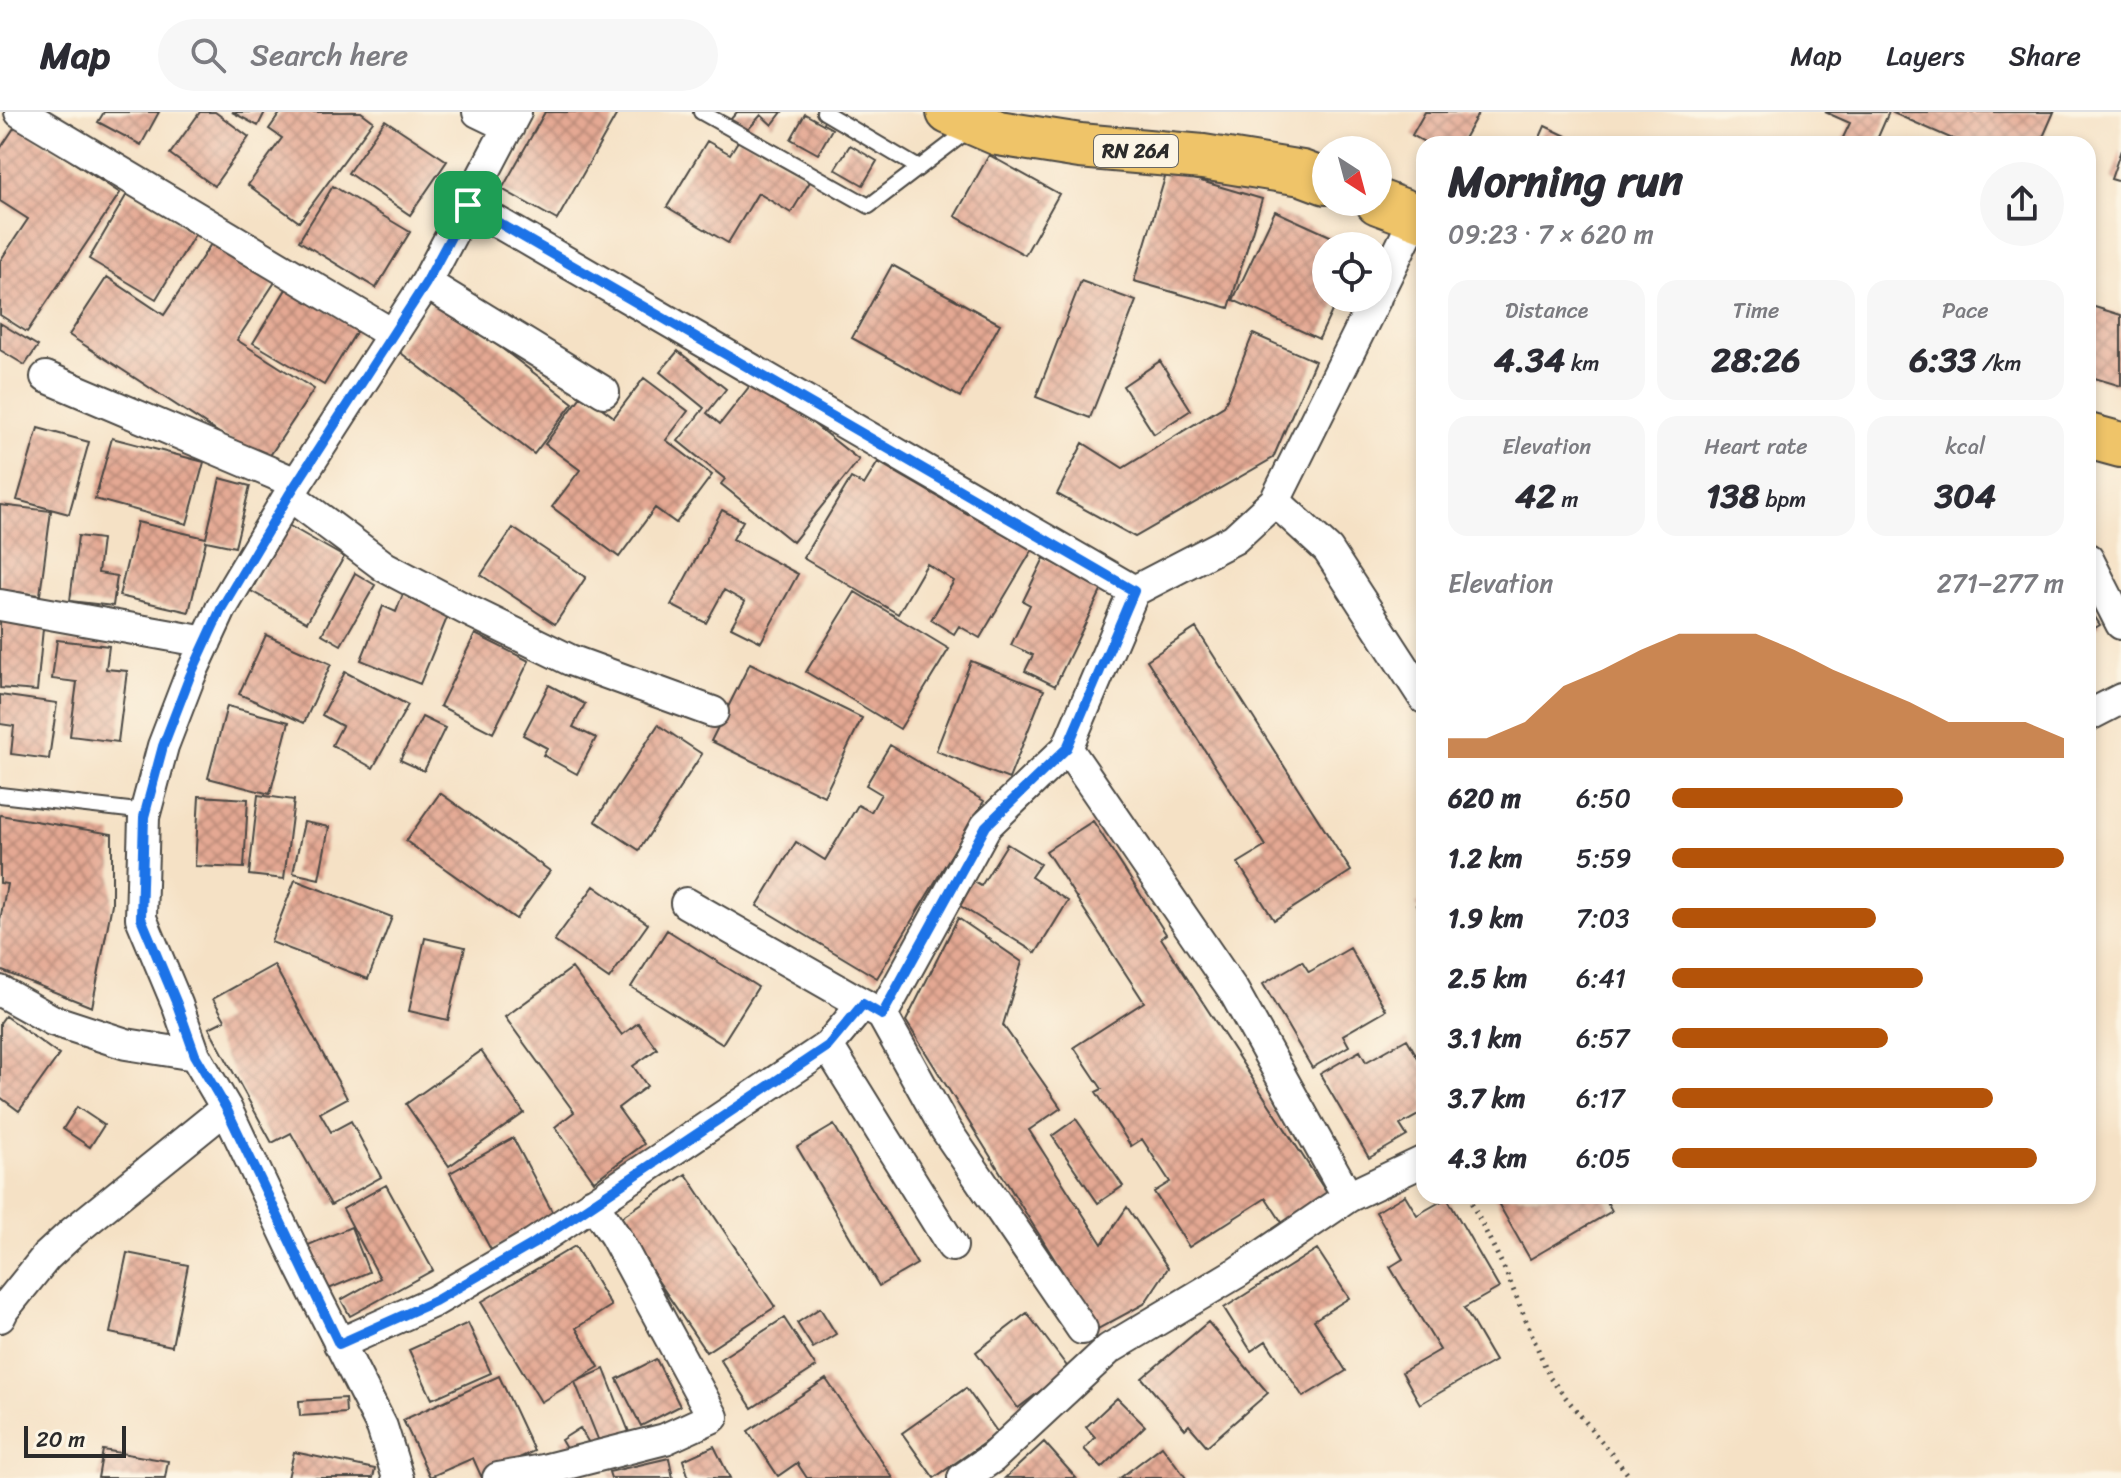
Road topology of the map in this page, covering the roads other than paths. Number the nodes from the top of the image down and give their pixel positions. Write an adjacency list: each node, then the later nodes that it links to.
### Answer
1 (20, 112): 14 (street)
2 (478, 112): 6 (street)
3 (701, 112): 7 (lane)
4 (824, 112): 7 (lane)
5 (962, 118): 7 (lane); 8 (main road, RN 26A)
6 (513, 119): 9 (street)
7 (919, 168)
8 (1312, 177)
9 (468, 205): 12 (street); 22 (street)
10 (1406, 213): 11 (street)
11 (1392, 253)
12 (426, 283): 14 (street); 16 (street)
13 (1369, 312): 20 (street)
14 (392, 334): 19 (street)
15 (46, 377): 19 (street)
16 (604, 392)
17 (2096, 438): 18 (main road)
18 (2121, 445)
19 (292, 489): 25 (street); 28 (street)
20 (1275, 501): 22 (street); 26 (street)
21 (2096, 575): 24 (street)
22 (1134, 591): 30 (street)
23 (0, 605): 25 (street)
24 (2121, 624)
25 (206, 642): 32 (street)
26 (1416, 686)
27 (2121, 699): 29 (street)
28 (713, 712)
29 (2096, 712)
30 (1067, 748): 35 (street); 40 (street)
31 (0, 795): 32 (lane)
32 (146, 812): 37 (street)
33 (686, 903): 35 (street)
34 (0, 991): 37 (street)
35 (872, 1010): 36 (street); 44 (street)
36 (828, 1046): 41 (street); 42 (street)
37 (195, 1055): 38 (street)
38 (226, 1108): 43 (street); 45 (street)
39 (1416, 1165): 40 (street)
40 (1348, 1197): 48 (street)
41 (593, 1203): 45 (street); 47 (street)
42 (952, 1246)
43 (0, 1317)
44 (1082, 1329)
45 (339, 1344): 46 (street)
46 (398, 1478)
47 (498, 1478)
48 (963, 1478)

